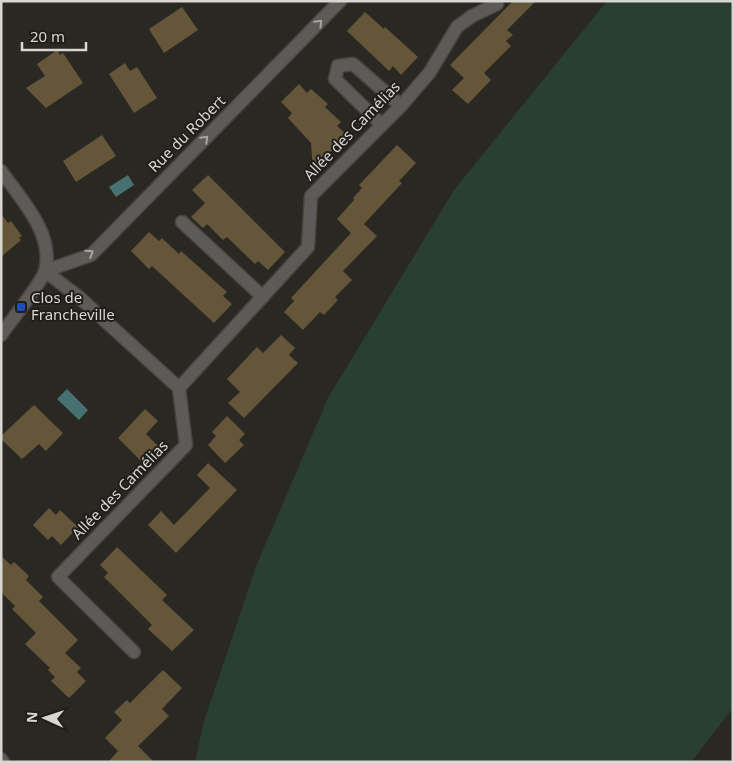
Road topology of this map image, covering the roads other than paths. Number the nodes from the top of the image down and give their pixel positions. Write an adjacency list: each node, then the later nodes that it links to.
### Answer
1 (340, 1): 7 (street, Rue du Robert, one-way to 1)
2 (497, 4): 3 (street, Allée des Camélias)
3 (401, 106): 4 (street, Allée des Camélias); 4 (street)
4 (381, 124): 8 (street, Allée des Camélias)
5 (1, 171): 7 (street)
6 (182, 222): 8 (street)
7 (45, 271): 9 (street); 10 (street)
8 (263, 297): 10 (street, Allée des Camélias)
9 (1, 334)
10 (180, 388): 11 (street, Allée des Camélias)
11 (134, 652)

